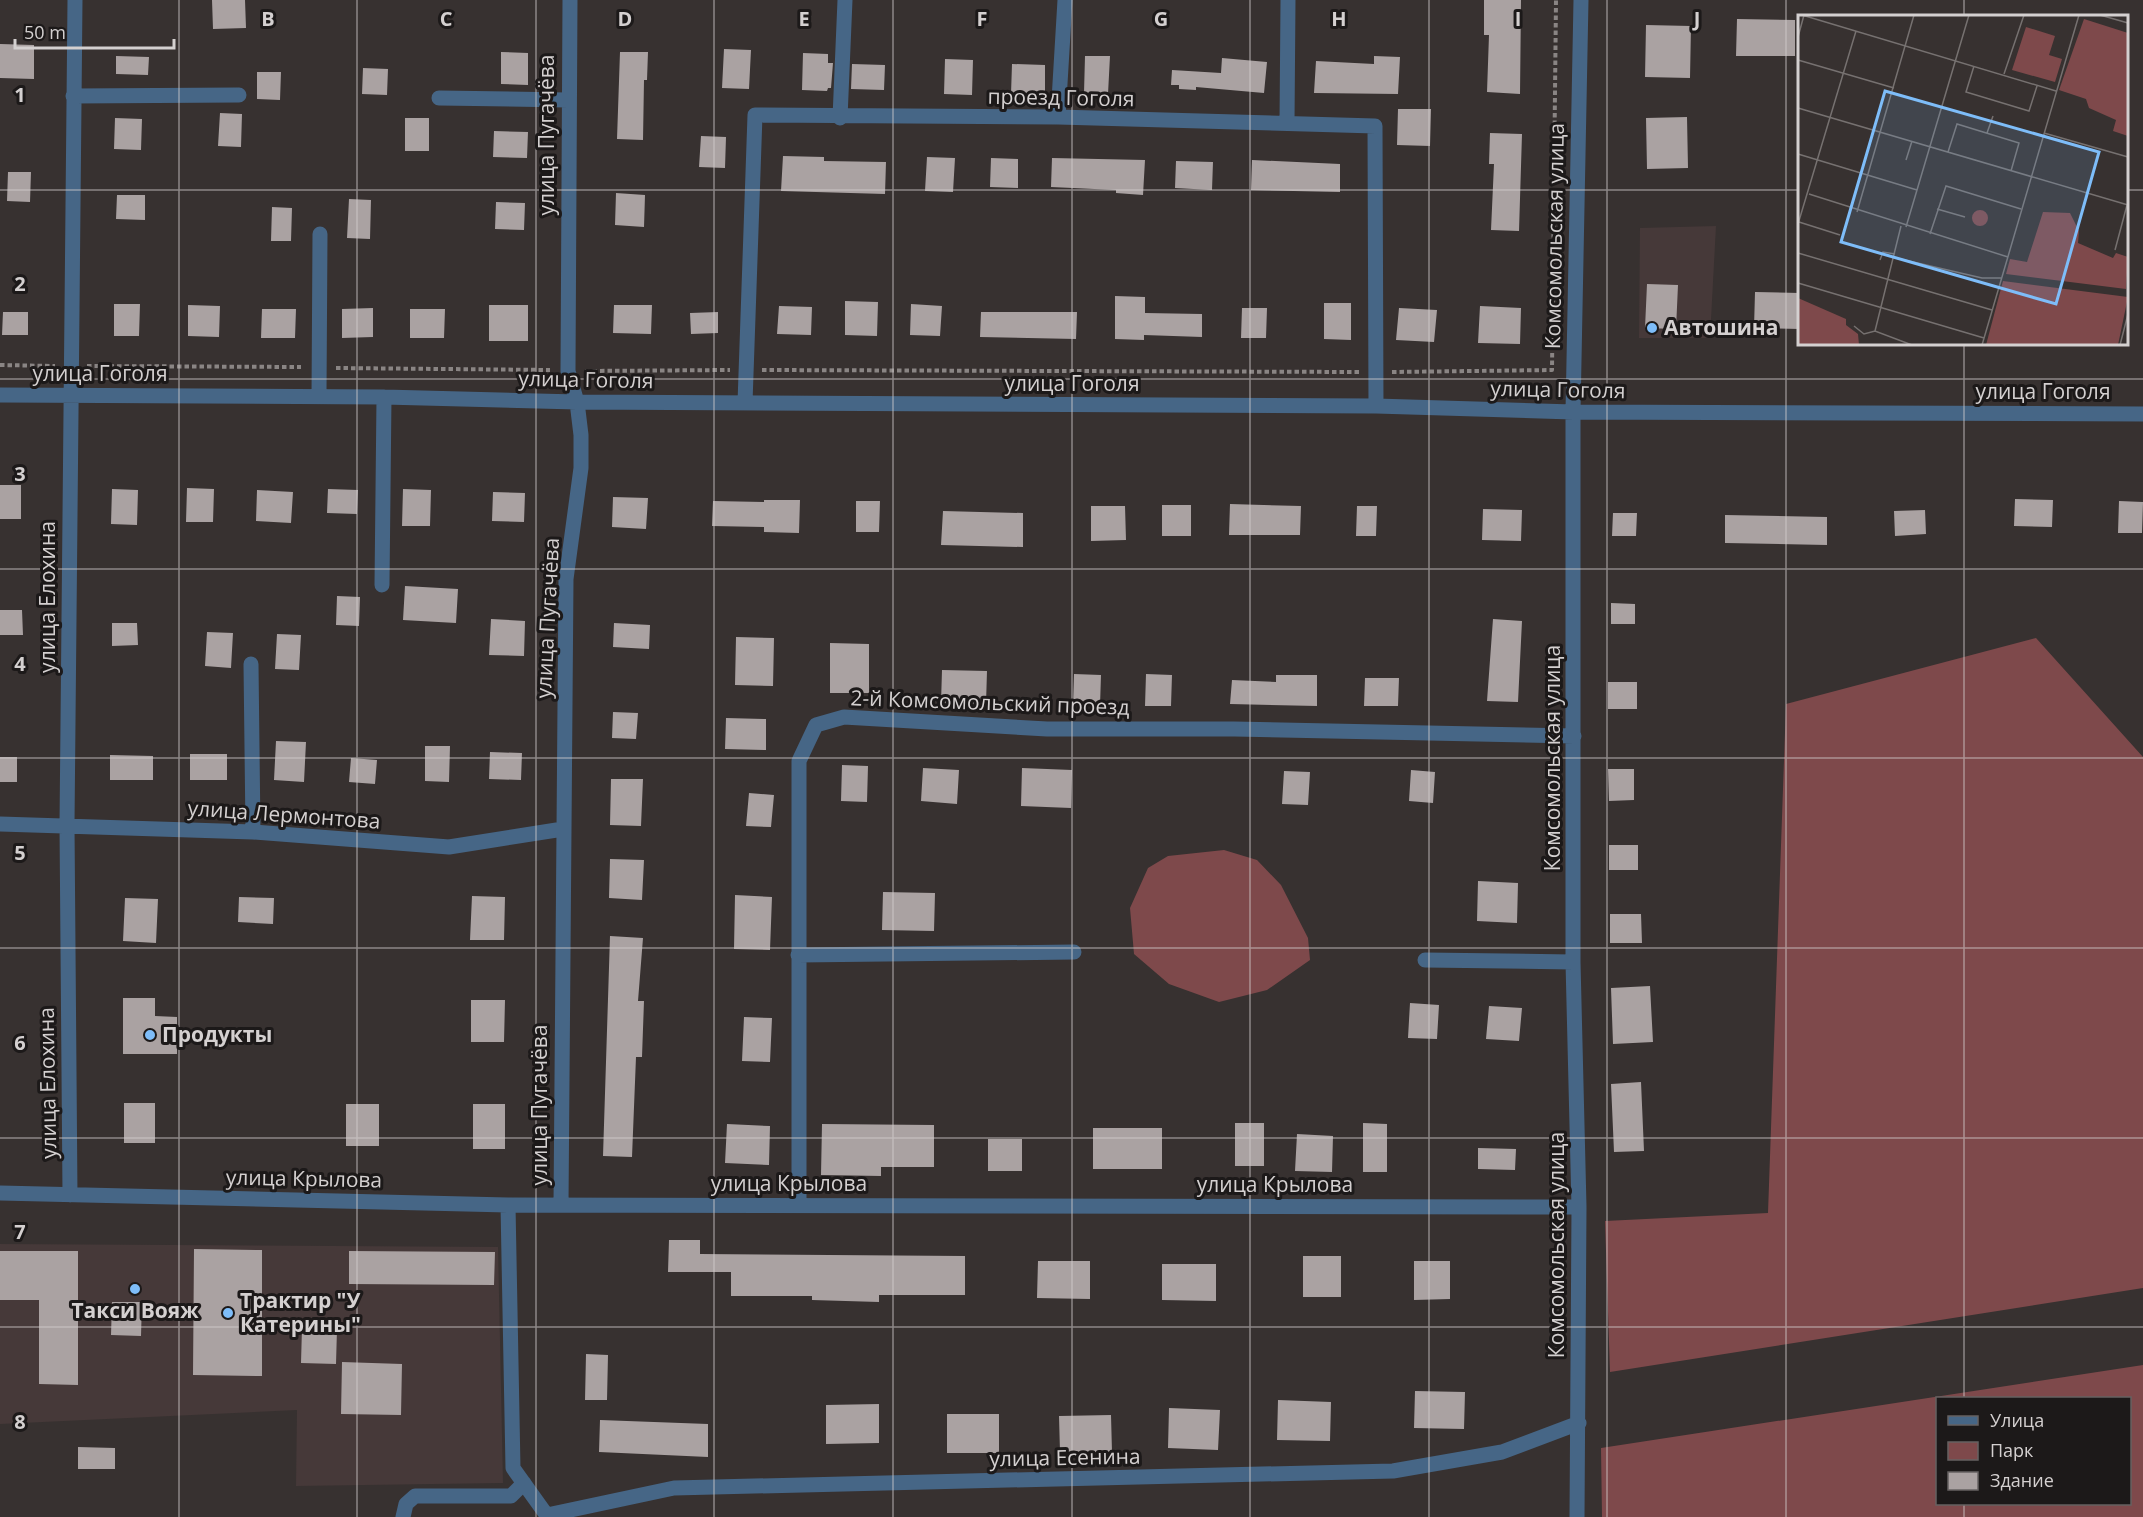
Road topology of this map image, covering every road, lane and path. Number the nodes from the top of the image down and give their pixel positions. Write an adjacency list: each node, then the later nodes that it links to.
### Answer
1 (75, 0): 9 (street, улица Елохина)
2 (570, 0): 11 (street, улица Пугачёва)
3 (845, 0): 13 (street)
4 (1065, 0): 12 (street)
5 (1288, 0): 14 (street)
6 (1556, 0): 21 (path)
7 (1581, 0): 29 (street, Комсомольская улица)
8 (239, 95): 9 (street)
9 (73, 96): 17 (street, улица Елохина)
10 (439, 98): 11 (street)
11 (568, 100): 20 (street, улица Пугачёва)
12 (1058, 117): 13 (street, проезд Гоголя); 14 (street, проезд Гоголя)
13 (840, 118): 19 (street, проезд Гоголя)
14 (1287, 123): 21 (street, проезд Гоголя)
15 (320, 234): 18 (street)
16 (0, 365): 17 (path)
17 (71, 366): 18 (path); 23 (street, улица Елохина)
18 (320, 368): 20 (path); 24 (street)
19 (748, 370): 20 (path); 21 (path); 27 (street, проезд Гоголя)
20 (568, 371): 26 (street, улица Пугачёва)
21 (1375, 372): 28 (street, проезд Гоголя)
22 (0, 395): 23 (street, улица Гоголя)
23 (70, 395): 24 (street, улица Гоголя); 35 (street, улица Елохина)
24 (319, 396): 25 (street, улица Гоголя)
25 (384, 397): 26 (street, улица Гоголя); 31 (street)
26 (577, 402): 27 (street, улица Гоголя); 36 (street, улица Пугачёва)
27 (745, 403): 28 (street, улица Гоголя)
28 (1376, 406): 29 (street, улица Гоголя)
29 (1573, 412): 30 (street, улица Гоголя); 33 (street, Комсомольская улица)
30 (2143, 414)
31 (381, 585)
32 (251, 664): 37 (street)
33 (1574, 736): 39 (street, 2-й Комсомольский проезд); 41 (street, Комсомольская улица)
34 (0, 824): 35 (street, улица Лермонтова)
35 (67, 825): 37 (street, улица Лермонтова); 43 (street, улица Елохина)
36 (563, 829): 37 (street, улица Лермонтова); 45 (street, улица Пугачёва)
37 (254, 832)
38 (1074, 952): 39 (street)
39 (798, 955): 46 (street, 2-й Комсомольский проезд)
40 (1425, 960): 41 (street)
41 (1573, 962): 47 (street, Комсомольская улица)
42 (0, 1193): 43 (street, улица Крылова)
43 (70, 1195): 44 (street, улица Крылова)
44 (508, 1205): 45 (street, улица Крылова); 49 (street, улица Пугачёва)
45 (561, 1205): 46 (street, улица Крылова)
46 (799, 1205): 47 (street, улица Крылова)
47 (1579, 1207): 48 (street, Комсомольская улица)
48 (1579, 1423): 50 (street, улица Есенина); 52 (street, Комсомольская улица)
49 (524, 1483): 50 (street, улица Пугачёва); 51 (street)
50 (548, 1516)
51 (403, 1517)
52 (1577, 1517)

